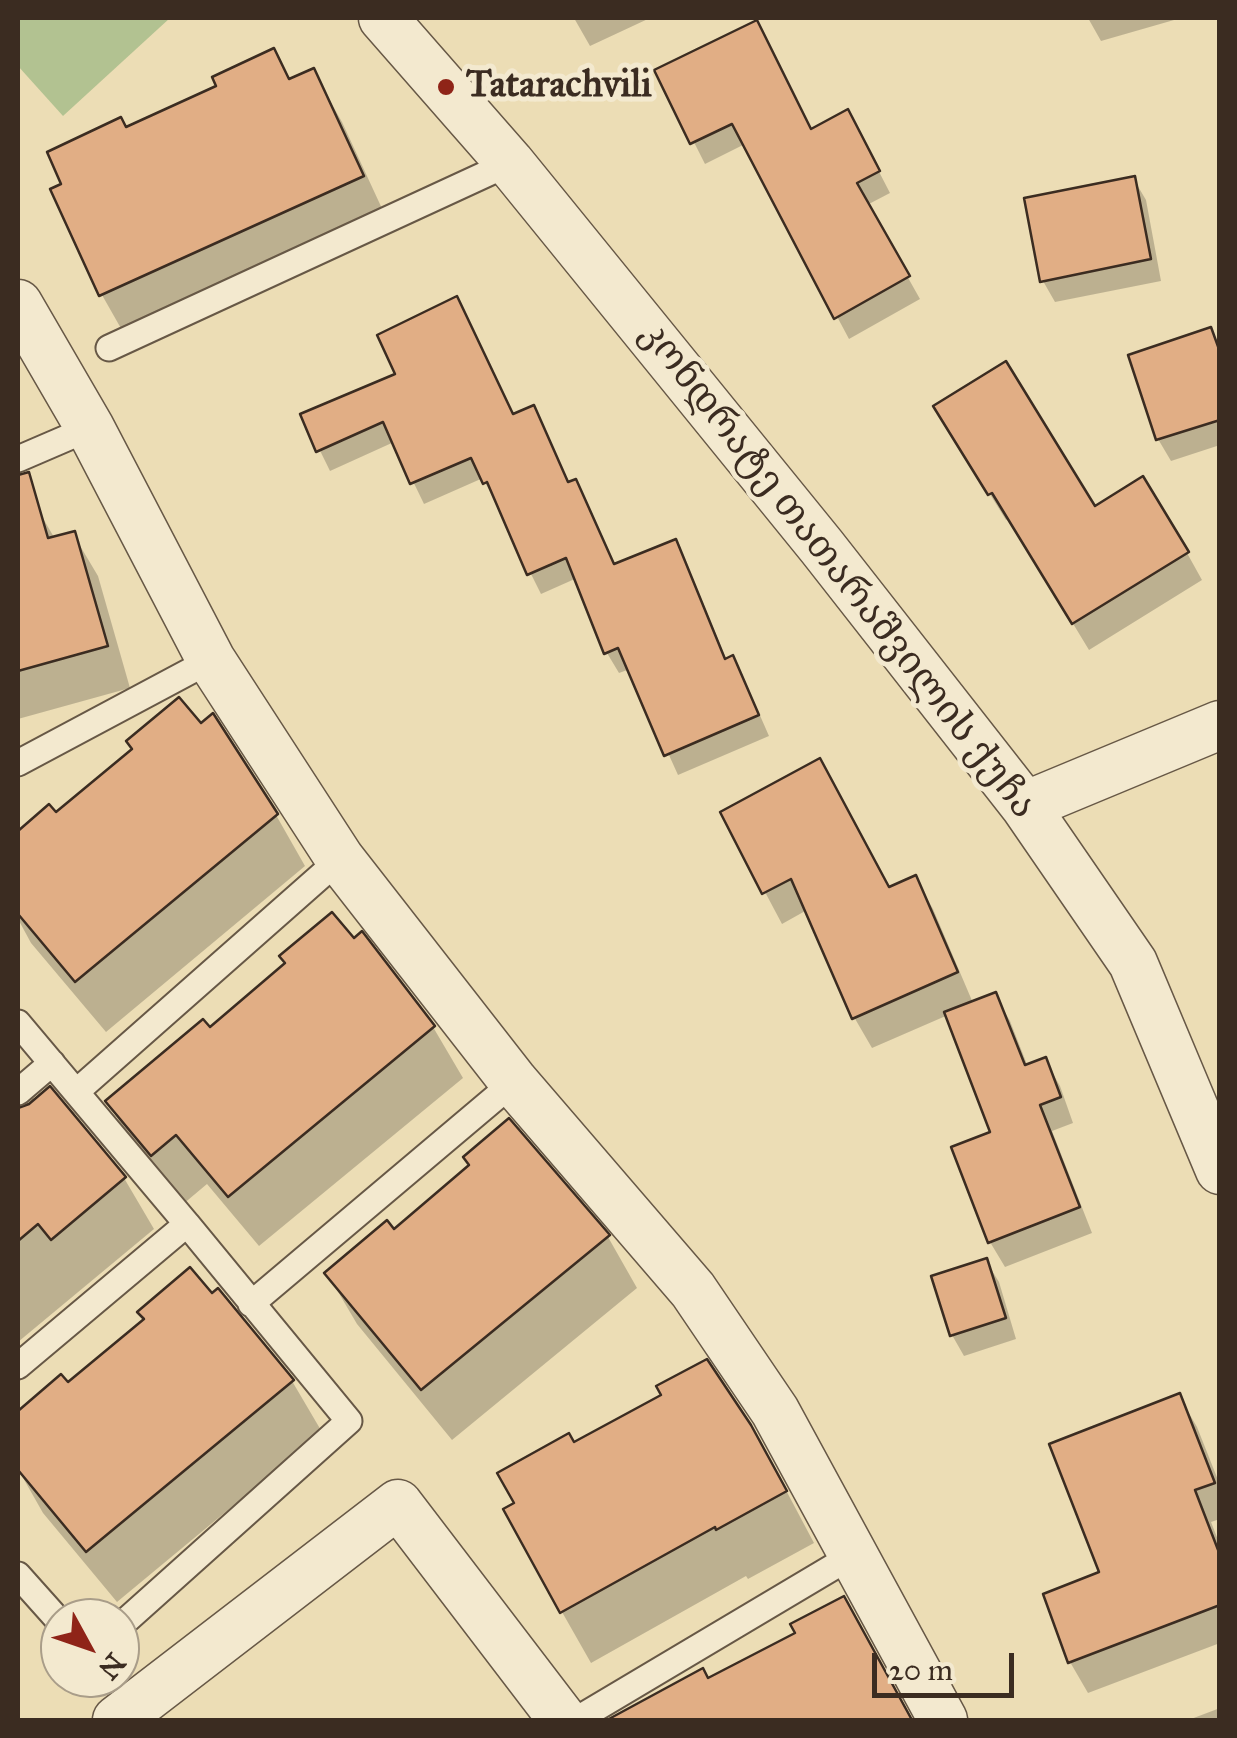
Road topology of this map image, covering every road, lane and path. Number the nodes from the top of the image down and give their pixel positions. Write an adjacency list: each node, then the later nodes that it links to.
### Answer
1 (382, 18): 2 (street, კონდრატე თათარაშვილის ქუჩა)
2 (510, 163): 4 (lane); 10 (street, კონდრატე თათარაშვილის ქუჩა)
3 (18, 304): 5 (street)
4 (110, 348)
5 (90, 428): 6 (lane); 7 (street)
6 (18, 459)
7 (211, 660): 9 (lane); 11 (street)
8 (1220, 725): 10 (street)
9 (18, 763)
10 (1026, 806): 17 (street, კონდრატე თათარაშვილის ქუჩა)
11 (340, 859): 14 (street); 16 (lane)
12 (18, 1023): 13 (lane)
13 (52, 1063): 15 (lane); 16 (lane)
14 (514, 1082): 19 (lane); 21 (street)
15 (18, 1092)
16 (76, 1092): 18 (lane)
17 (1220, 1170)
18 (187, 1224): 19 (lane); 20 (lane)
19 (250, 1304): 24 (lane)
20 (18, 1366)
21 (855, 1554): 27 (lane); 28 (street)
22 (18, 1574): 23 (lane)
23 (40, 1599)
24 (140, 1608)
25 (117, 1720): 26 (street)
26 (563, 1720)
27 (576, 1720)
28 (944, 1720)

